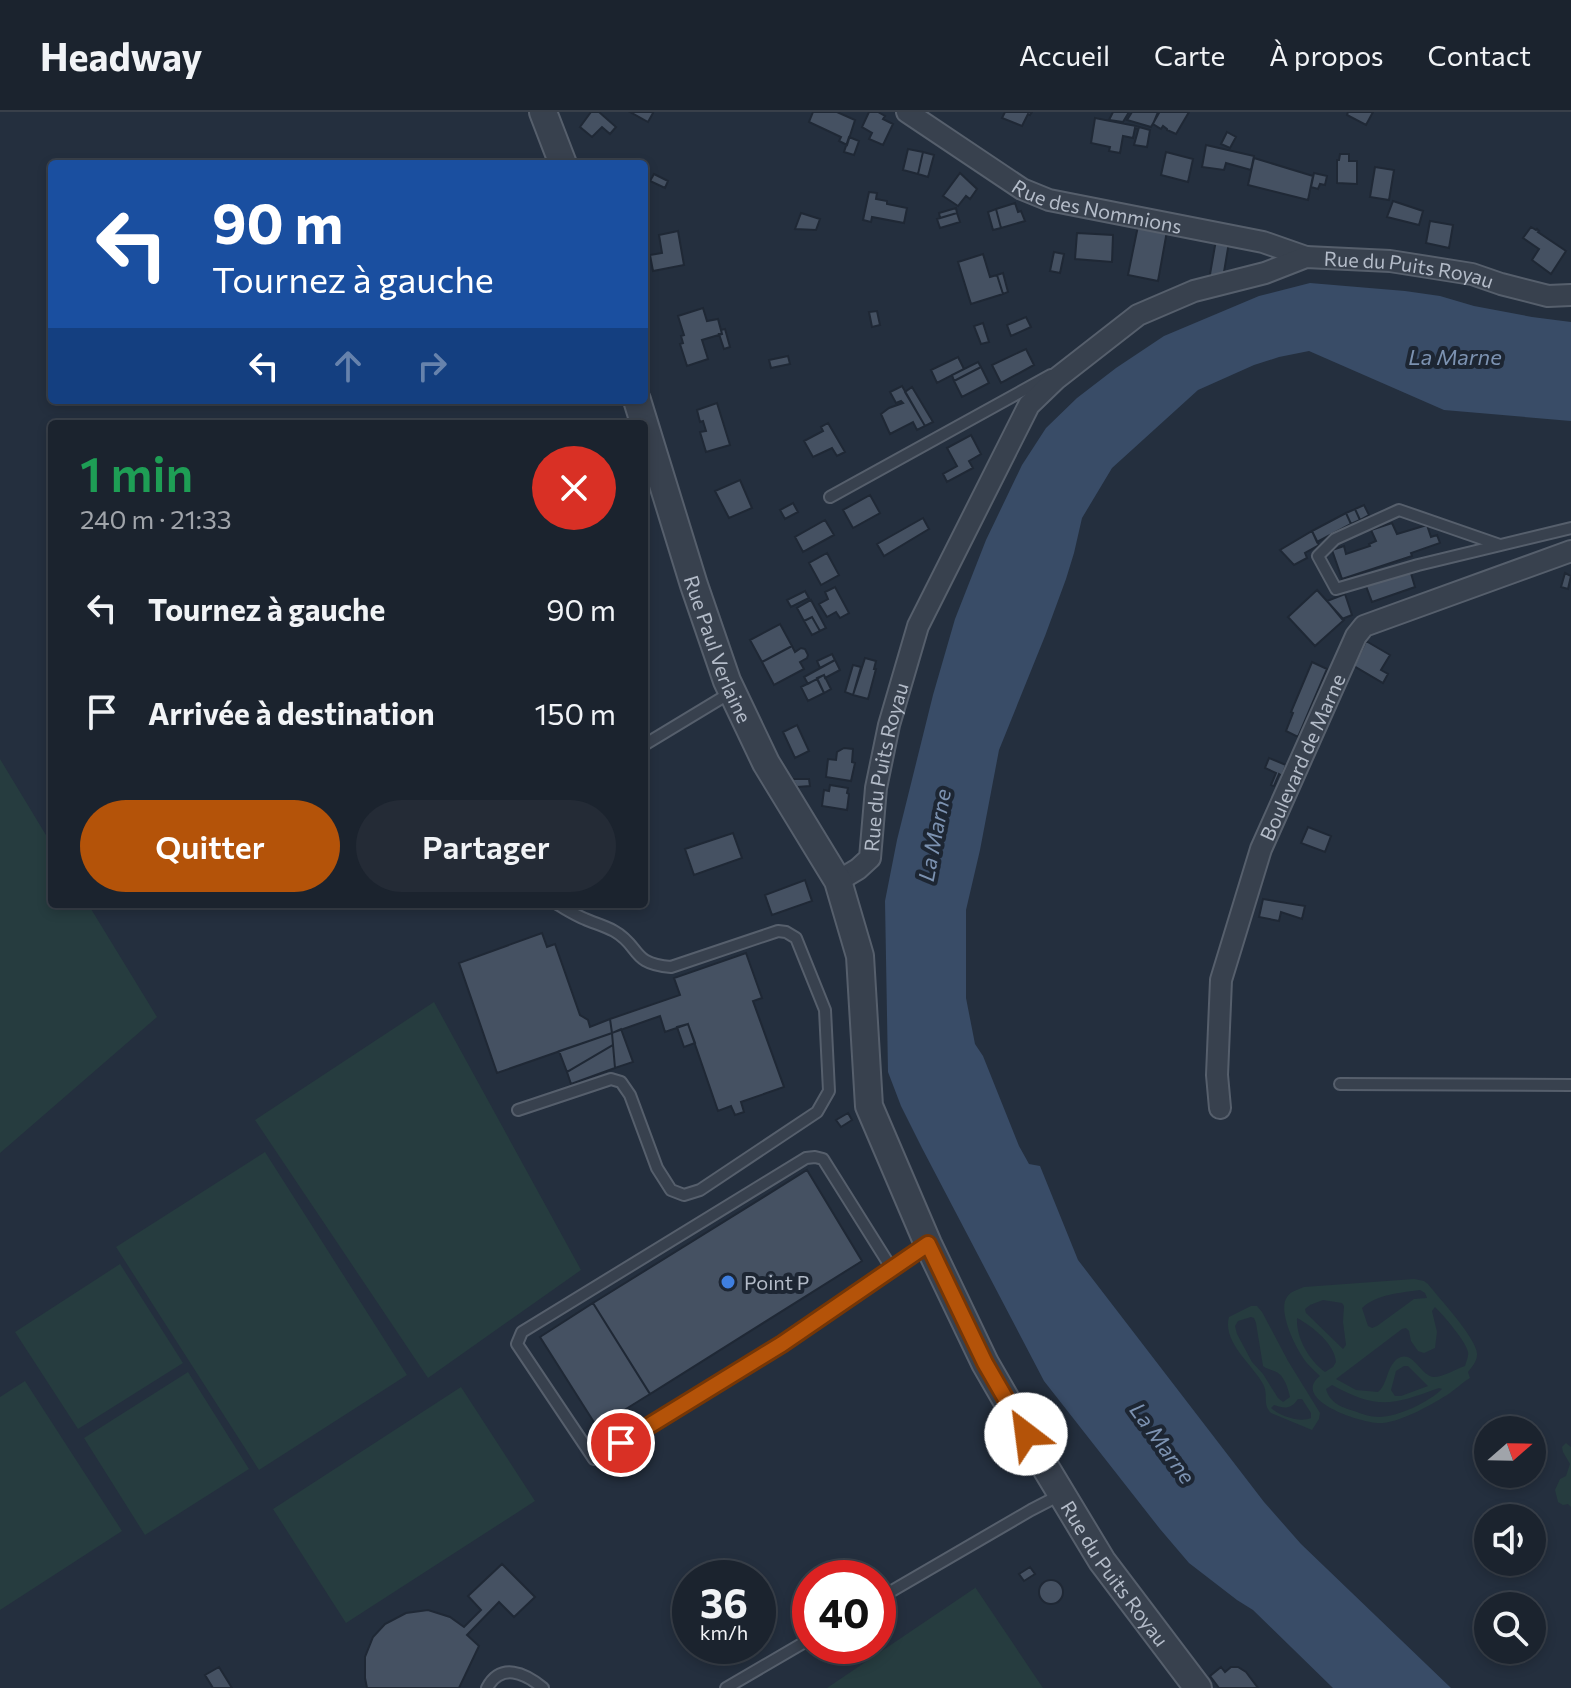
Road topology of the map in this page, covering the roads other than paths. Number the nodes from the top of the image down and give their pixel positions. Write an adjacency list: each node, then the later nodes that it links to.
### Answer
1 (543, 112): 3 (street)
2 (907, 112): 4 (street, Rue des Nommions)
3 (561, 160)
4 (1306, 257): 5 (street, Rue du Puits Royau); 6 (street, Rue du Puits Royau)
5 (1571, 295)
6 (1081, 358): 8 (lane); 14 (street, Rue du Puits Royau)
7 (648, 436): 12 (street, Rue Paul Verlaine)
8 (830, 497)
9 (1571, 528): 10 (lane)
10 (1500, 545): 10 (lane)
11 (1571, 551): 18 (street, Boulevard de Marne)
12 (732, 692): 13 (lane); 14 (street, Rue Paul Verlaine)
13 (648, 743)
14 (838, 881): 20 (street, Rue du Puits Royau)
15 (564, 908): 19 (lane)
16 (1340, 1084): 17 (lane)
17 (1571, 1085)
18 (1220, 1108)
19 (518, 1110)
20 (928, 1244): 21 (lane); 22 (street, Rue du Puits Royau)
21 (892, 1269): 21 (lane)
22 (1062, 1494): 23 (lane); 28 (street, Rue du Puits Royau)
23 (896, 1589)
24 (792, 1650): 27 (lane)
25 (487, 1688): 26 (lane)
26 (543, 1688)
27 (726, 1688)
28 (1198, 1688)

